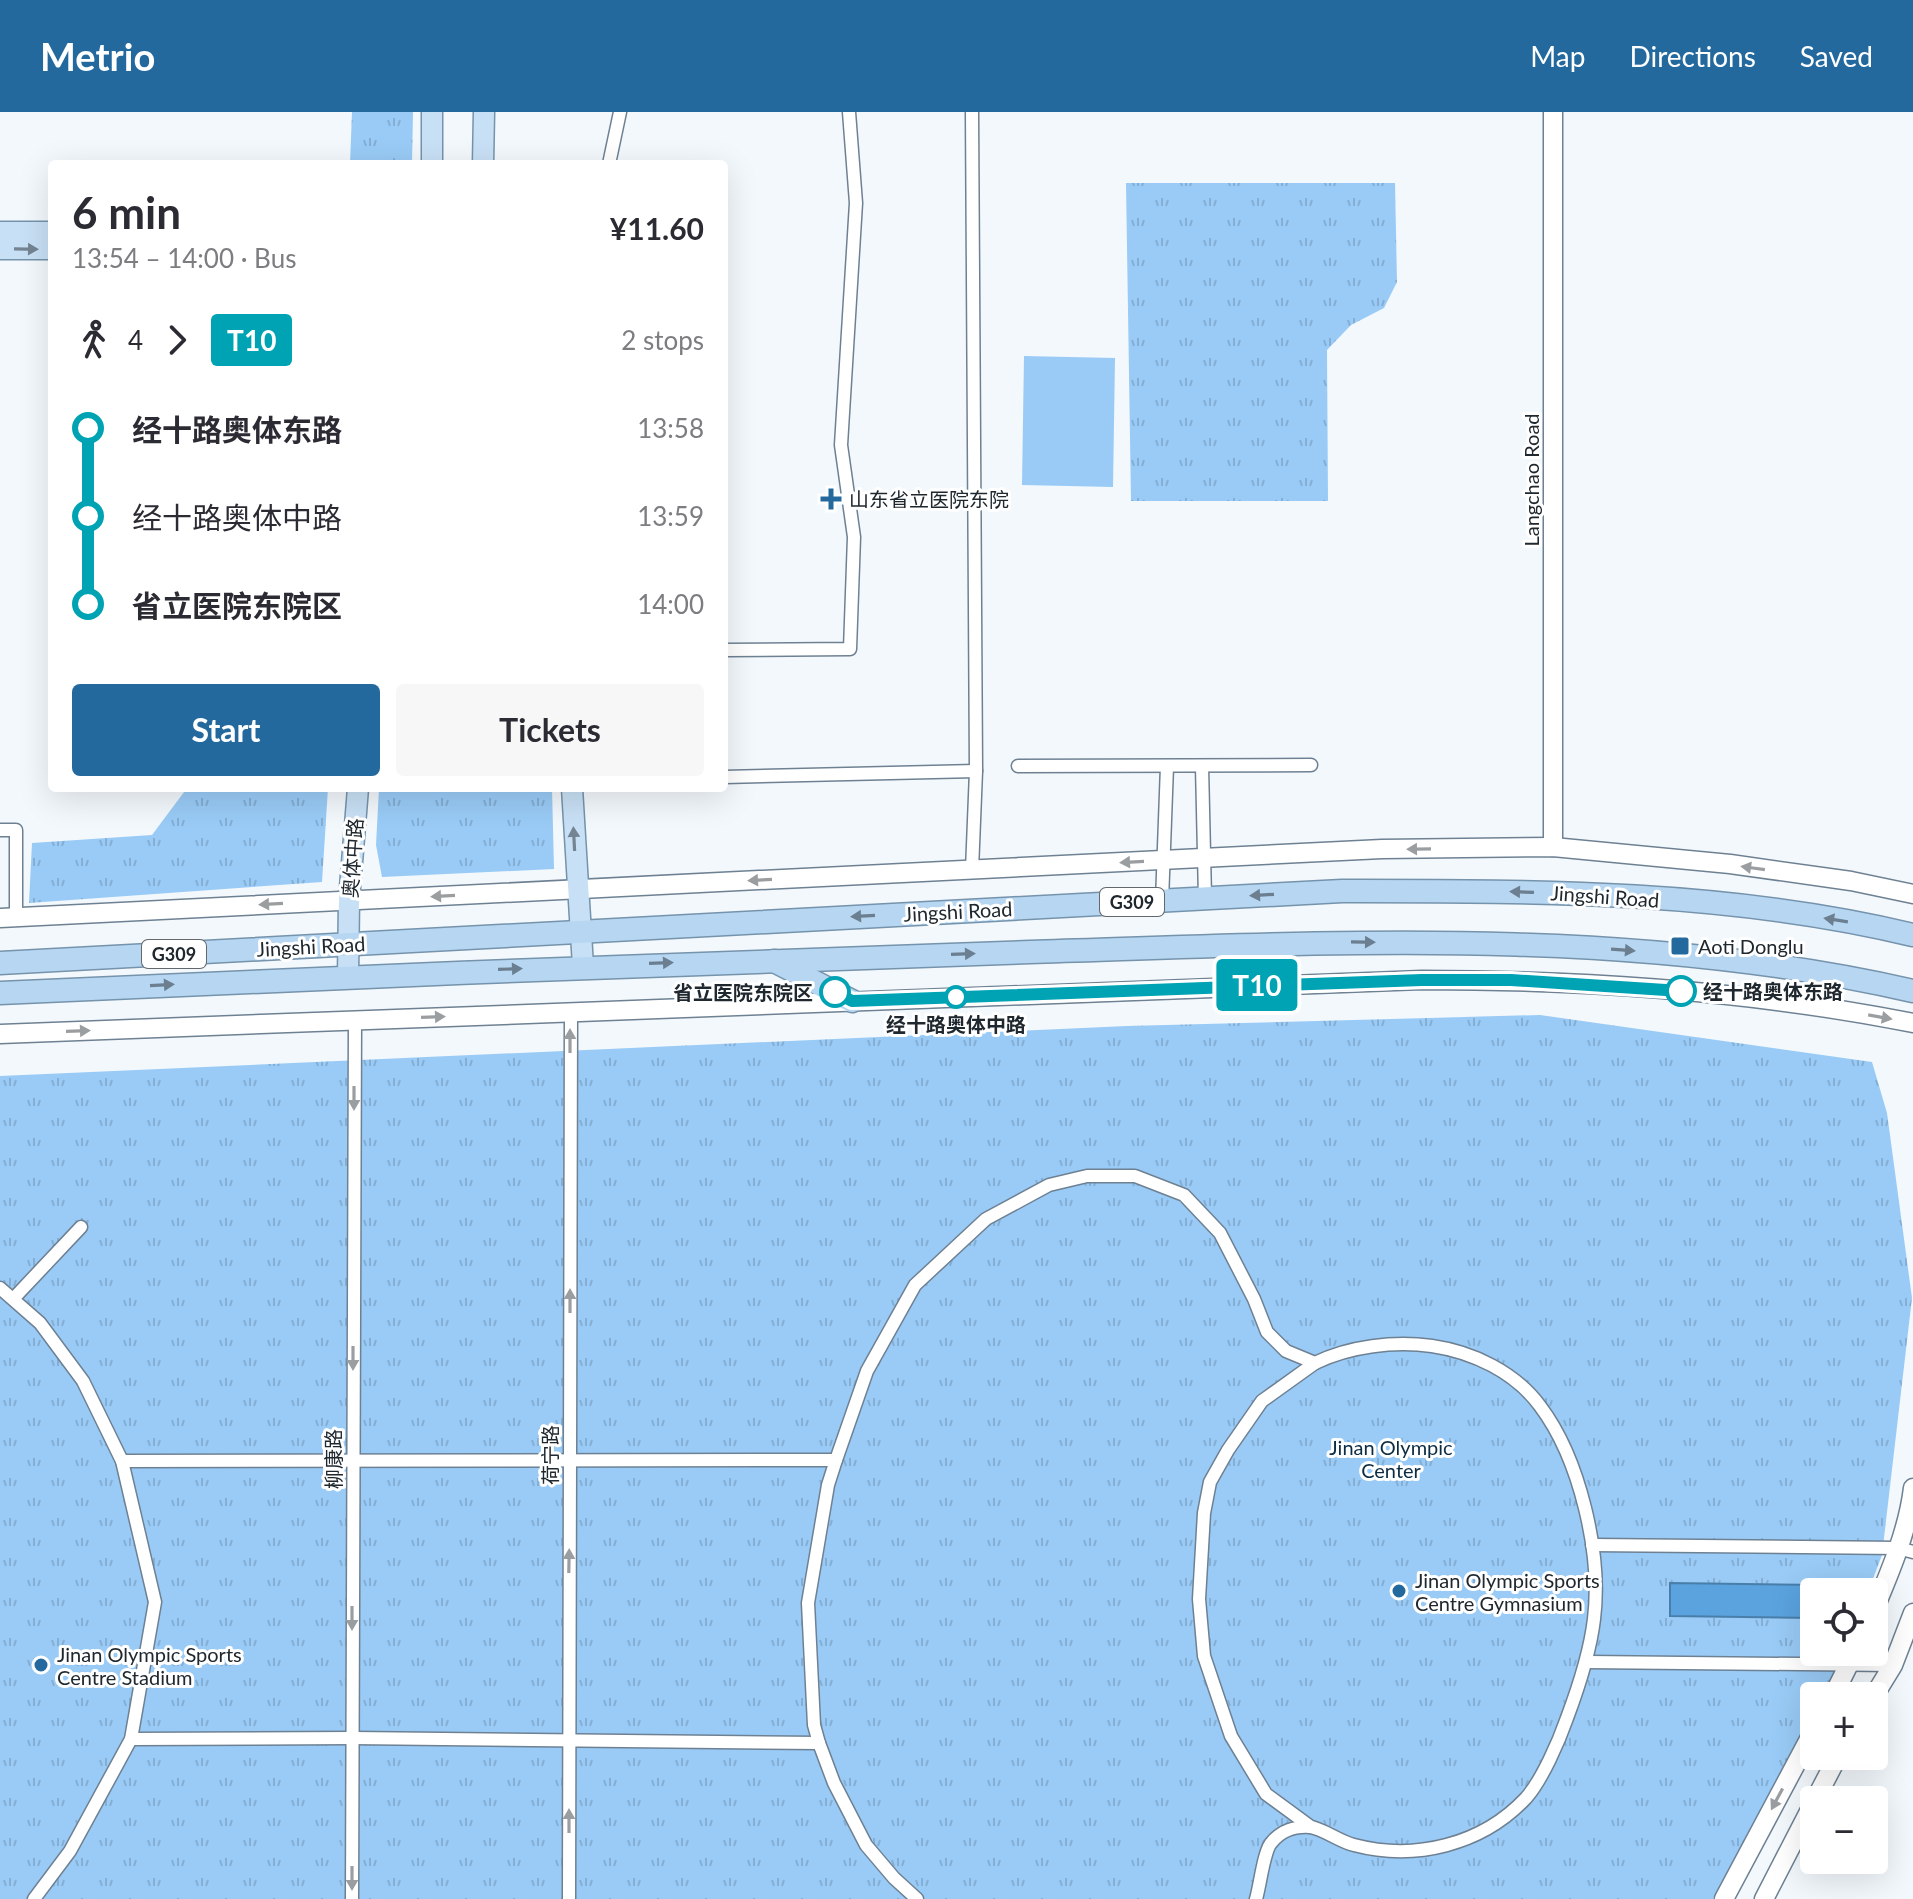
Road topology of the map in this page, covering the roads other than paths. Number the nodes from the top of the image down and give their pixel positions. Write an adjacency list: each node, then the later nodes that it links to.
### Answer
1 (432, 112): 7 (main road)
2 (484, 112): 8 (main road)
3 (620, 112): 9 (street)
4 (849, 112): 14 (street)
5 (972, 112): 19 (street)
6 (1553, 112): 24 (main road, Langchao Road)
7 (432, 160)
8 (483, 160)
9 (610, 160)
10 (0, 232): 11 (main road)
11 (48, 232)
12 (0, 249): 13 (main road, one-way to 13)
13 (48, 249)
14 (728, 650)
15 (1311, 765): 18 (street)
16 (1018, 766): 17 (street)
17 (1167, 766): 18 (street); 26 (street)
18 (1202, 766): 25 (street)
19 (976, 771): 20 (street); 27 (street)
20 (728, 777)
21 (358, 792): 31 (main road, 奥体中路)
22 (572, 792): 28 (main road, one-way to 22)
23 (0, 830): 33 (street)
24 (1553, 847): 25 (main road, Jingshi Road, one-way to 25); 29 (main road, Jingshi Road, one-way to 24)
25 (1203, 858): 26 (main road, Jingshi Road); 30 (street)
26 (1163, 860): 27 (main road, Jingshi Road, one-way to 27); 32 (street)
27 (972, 870): 28 (main road, Jingshi Road, one-way to 28)
28 (577, 889): 31 (main road, Jingshi Road, one-way to 31); 34 (main road)
29 (1913, 894)
30 (1205, 898): 32 (highway, Jingshi Road / G309); 35 (highway, Jingshi Road / G309, one-way to 30)
31 (349, 900): 33 (main road, Jingshi Road, one-way to 33); 36 (main road, 奥体中路)
32 (1162, 901): 34 (highway, Jingshi Road / G309, one-way to 34)
33 (8, 917)
34 (583, 931): 36 (highway, Jingshi Road / G309); 39 (main road)
35 (1913, 935)
36 (348, 945): 38 (highway, Jingshi Road / G309); 40 (main road, 奥体中路)
37 (773, 960): 39 (highway, Jingshi Road / G309, one-way to 37); 41 (highway, Jingshi Road / G309, one-way to 41); 43 (highway)
38 (0, 963)
39 (583, 966): 40 (highway, Jingshi Road / G309, one-way to 39)
40 (348, 977): 42 (highway, Jingshi Road / G309, one-way to 40)
41 (1913, 991)
42 (0, 993)
43 (852, 1001): 44 (main road); 46 (main road, one-way to 46)
44 (571, 1012): 45 (main road, one-way to 44); 52 (street, 荷宁路, one-way to 44)
45 (355, 1020): 47 (main road, one-way to 45); 55 (street, 柳康路, one-way to 55)
46 (1913, 1023)
47 (0, 1034)
48 (81, 1227): 50 (street)
49 (0, 1288): 50 (street)
50 (14, 1298): 54 (street)
51 (1315, 1363): 53 (street); 57 (street); 71 (street)
52 (570, 1460): 53 (street); 55 (street); 68 (street, 荷宁路, one-way to 52)
53 (836, 1460): 69 (street)
54 (122, 1461): 55 (street); 67 (street)
55 (353, 1461): 66 (street, 柳康路, one-way to 66)
56 (1913, 1488): 58 (main road)
57 (1592, 1545): 58 (street); 62 (street)
58 (1906, 1550): 59 (main road)
59 (1888, 1584)
60 (1913, 1613): 64 (main road)
61 (1800, 1659): 62 (street)
62 (1587, 1662): 71 (street)
63 (1888, 1664): 64 (street)
64 (1893, 1665): 65 (main road)
65 (1883, 1682)
66 (353, 1738): 67 (street); 68 (street); 74 (street, 柳康路, one-way to 74)
67 (131, 1739): 73 (street)
68 (568, 1741): 69 (street); 75 (street, 荷宁路, one-way to 68)
69 (819, 1743): 76 (street)
70 (1800, 1756): 78 (main road, one-way to 78)
71 (1311, 1827): 77 (street)
72 (1800, 1828): 79 (main road)
73 (34, 1899)
74 (352, 1899)
75 (569, 1899)
76 (917, 1899)
77 (1256, 1899)
78 (1724, 1899)
79 (1764, 1899)

